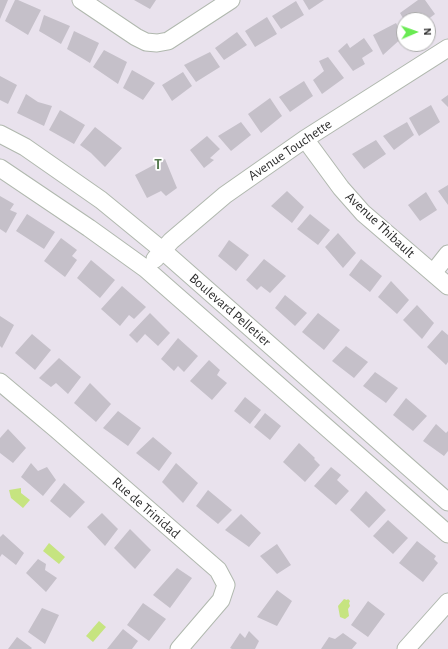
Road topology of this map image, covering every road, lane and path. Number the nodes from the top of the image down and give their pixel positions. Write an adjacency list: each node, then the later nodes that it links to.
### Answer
1 (81, 0): 2 (street)
2 (231, 0)
3 (448, 48): 5 (street, Avenue Touchette)
4 (0, 134): 7 (street, Boulevard Pelletier)
5 (305, 139): 7 (street, Avenue Touchette); 10 (street, Avenue Thibault)
6 (0, 168): 9 (street, Boulevard Pelletier)
7 (162, 250): 9 (street, Avenue Touchette); 13 (street, Boulevard Pelletier)
8 (448, 254): 10 (street)
9 (146, 269): 14 (street, Boulevard Pelletier)
10 (433, 273): 11 (street, Avenue Thibault)
11 (448, 286)
12 (0, 382): 16 (street, Rue de Trinidad)
13 (448, 502)
14 (448, 534)
15 (448, 602): 17 (street)
16 (179, 649)
17 (406, 649)

